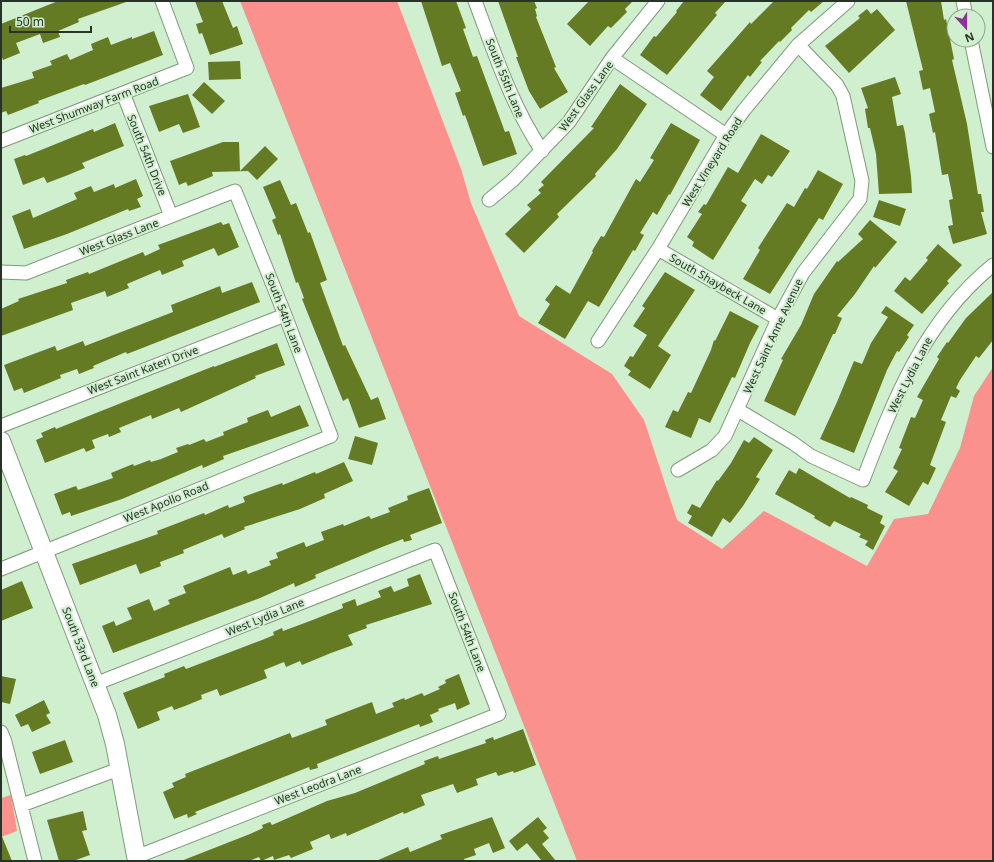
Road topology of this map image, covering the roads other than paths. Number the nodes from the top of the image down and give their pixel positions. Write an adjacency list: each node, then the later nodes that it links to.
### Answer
1 (162, 1): 8 (street, West Shumway Farm Road)
2 (475, 1): 12 (street, South 55th Lane)
3 (658, 1): 7 (street, West Glass Lane)
4 (848, 1): 5 (street, West Vineyard Road)
5 (798, 45): 9 (street, West Vineyard Road); 20 (street, West Saint Anne Avenue)
6 (973, 48): 11 (street)
7 (612, 58): 9 (street); 12 (street, West Glass Lane)
8 (123, 94): 10 (street, West Shumway Farm Road); 15 (street, South 54th Drive)
9 (726, 136): 16 (street, West Vineyard Road)
10 (1, 141)
11 (993, 147)
12 (542, 151): 14 (street, West Glass Lane)
13 (236, 191): 15 (street, West Glass Lane); 19 (street, South 54th Lane)
14 (489, 200)
15 (171, 216): 18 (street, West Glass Lane)
16 (658, 249): 20 (street, South Shaybeck Lane); 21 (street, West Vineyard Road)
17 (993, 265): 22 (street, West Lydia Lane)
18 (1, 272)
19 (285, 314): 23 (street, West Saint Kateri Drive); 24 (street, South 54th Lane)
20 (778, 319): 22 (street, West Saint Anne Avenue)
21 (598, 341)
22 (738, 410): 26 (street, West Saint Anne Avenue)
23 (1, 426)
24 (331, 436): 28 (street, West Apollo Road)
25 (1, 441): 28 (street, South 53rd Lane)
26 (678, 470)
27 (435, 550): 30 (street, West Lydia Lane); 31 (street, South 54th Lane)
28 (44, 552): 29 (street, West Apollo Road); 30 (street, South 53rd Lane)
29 (1, 569)
30 (96, 684): 33 (street, South 53rd Lane)
31 (499, 714): 35 (street, West Leodra Lane)
32 (1, 732): 34 (street)
33 (119, 769): 34 (street); 35 (street, South 53rd Lane)
34 (22, 805): 36 (street)
35 (137, 859)
36 (35, 861)

